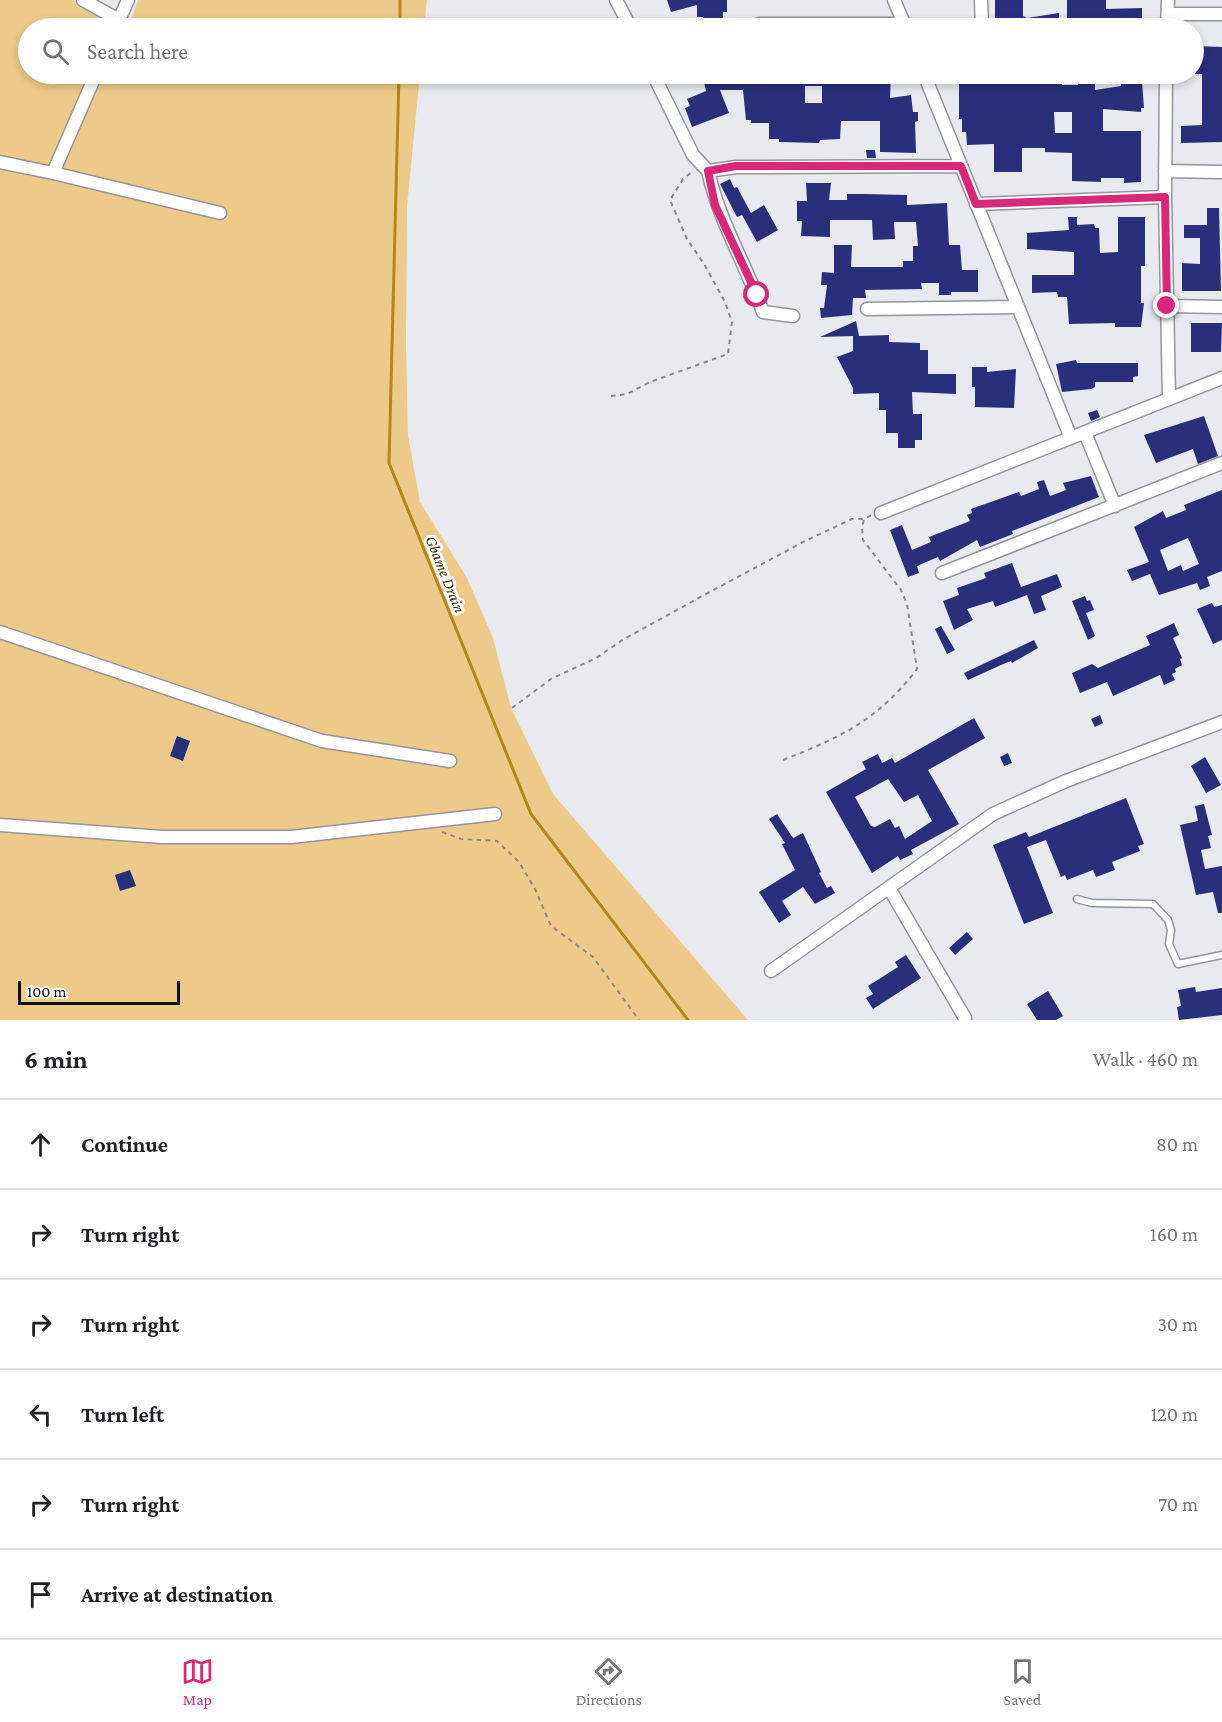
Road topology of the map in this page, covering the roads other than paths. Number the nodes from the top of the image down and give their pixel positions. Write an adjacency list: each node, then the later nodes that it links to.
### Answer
1 (83, 0): 9 (street)
2 (128, 0): 10 (street)
3 (616, 0): 11 (street)
4 (894, 0): 12 (street)
5 (981, 0): 13 (street)
6 (1168, 0): 7 (street)
7 (1168, 14): 8 (street); 14 (street)
8 (1222, 14)
9 (108, 18)
10 (120, 18)
11 (626, 18)
12 (902, 18)
13 (982, 18)
14 (1168, 18)
15 (92, 84): 24 (street)
16 (658, 84): 21 (street)
17 (928, 84): 20 (street)
18 (1166, 84): 22 (street)
19 (0, 162): 24 (street)
20 (961, 166): 21 (street); 26 (street)
21 (704, 168): 32 (street)
22 (1165, 171): 23 (street); 25 (street)
23 (1222, 172)
24 (53, 173): 27 (street)
25 (1165, 197): 26 (street); 28 (street)
26 (976, 204): 29 (street)
27 (220, 213)
28 (1167, 306): 30 (street); 34 (street)
29 (1018, 307): 31 (street); 36 (street)
30 (1222, 307)
31 (867, 309)
32 (793, 316)
33 (1222, 378): 34 (street)
34 (1169, 398): 35 (street)
35 (1084, 434): 36 (street); 38 (street)
36 (1071, 438): 39 (street)
37 (1222, 463): 38 (street)
38 (1115, 506): 40 (street)
39 (881, 513)
40 (942, 573)
41 (0, 633): 43 (street)
42 (1222, 722): 46 (street)
43 (450, 760)
44 (495, 814): 45 (street)
45 (0, 825)
46 (890, 888): 49 (street); 50 (street)
47 (1077, 899): 48 (lane)
48 (1222, 955)
49 (771, 971)
50 (964, 1018)

